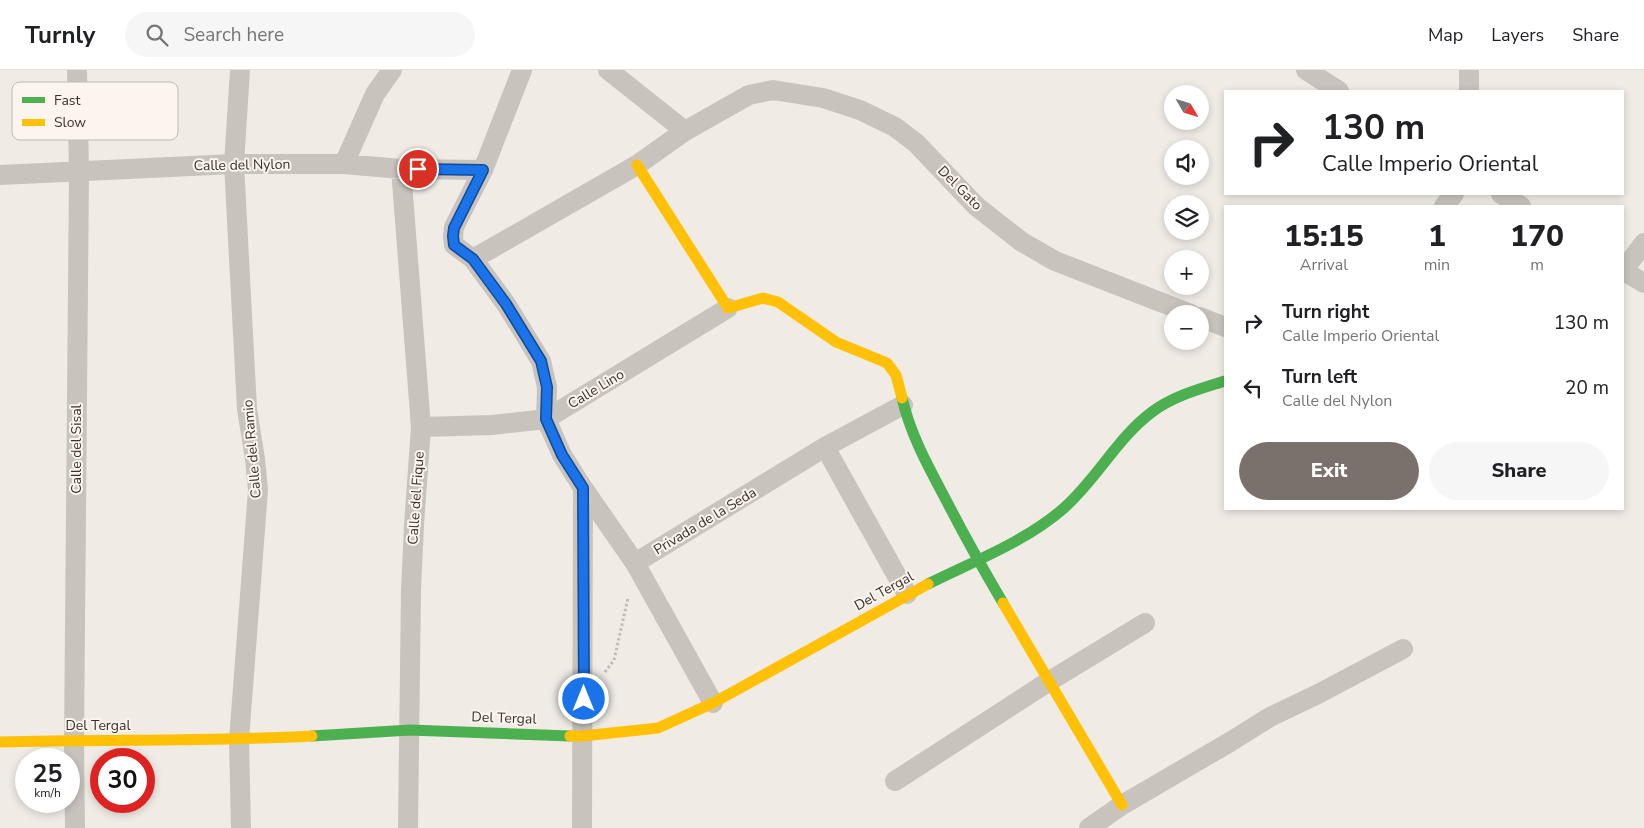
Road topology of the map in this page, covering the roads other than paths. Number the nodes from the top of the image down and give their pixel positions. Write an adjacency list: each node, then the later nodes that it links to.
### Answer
1 (240, 70): 11 (street, Calle del Ramio)
2 (392, 70): 12 (street)
3 (522, 70): 15 (street)
4 (608, 70): 9 (street)
5 (1306, 70): 7 (street)
6 (1469, 70): 8 (street)
7 (1337, 90)
8 (1469, 90)
9 (685, 131): 13 (street, Del Gato); 27 (street, Del Gato)
10 (78, 140): 16 (street, Calle del Sisal)
11 (234, 164): 12 (street, Calle del Nylon); 16 (street, Calle del Nylon); 47 (street, Calle del Ramio)
12 (344, 164): 14 (street, Calle del Nylon)
13 (637, 165): 23 (street, Del Gato); 28 (street)
14 (401, 169): 15 (street, Calle del Nylon); 34 (street, Calle del Fique)
15 (483, 170): 23 (street)
16 (79, 172): 17 (street, Calle del Nylon); 46 (street, Calle del Sisal)
17 (0, 175)
18 (1453, 195): 20 (street)
19 (1503, 195): 21 (street)
20 (1445, 205)
21 (1519, 205)
22 (1644, 243): 24 (street)
23 (473, 259): 33 (street)
24 (1624, 270)
25 (1624, 272): 26 (street)
26 (1644, 283)
27 (1168, 305)
28 (728, 308): 32 (street); 33 (street, Calle Lino)
29 (1209, 321): 30 (street)
30 (1224, 327)
31 (1224, 382): 37 (street, Del Tergal)
32 (903, 405): 35 (street, Privada de la Seda); 37 (street)
33 (546, 419): 34 (street, Calle Lino); 36 (street)
34 (421, 427): 44 (street, Calle del Fique)
35 (825, 447): 38 (street, Privada de la Seda); 39 (street)
36 (583, 488): 38 (street); 45 (street)
37 (977, 559): 39 (street, Del Tergal); 42 (street)
38 (636, 563): 43 (street)
39 (907, 594): 43 (street, Del Tergal)
40 (1145, 623): 42 (street)
41 (1403, 649): 50 (street)
42 (1048, 682): 49 (street); 50 (street)
43 (714, 703): 45 (street, Del Tergal)
44 (410, 730): 45 (street, Del Tergal); 47 (street, Del Tergal); 53 (street, Calle del Fique)
45 (583, 736): 54 (street)
46 (74, 740): 47 (street, Del Tergal); 48 (street, Del Tergal); 51 (street, Calle del Sisal)
47 (239, 740): 52 (street, Calle del Ramio)
48 (0, 742)
49 (895, 781)
50 (1122, 805): 55 (street)
51 (75, 828)
52 (241, 828)
53 (408, 828)
54 (582, 828)
55 (1089, 828)

